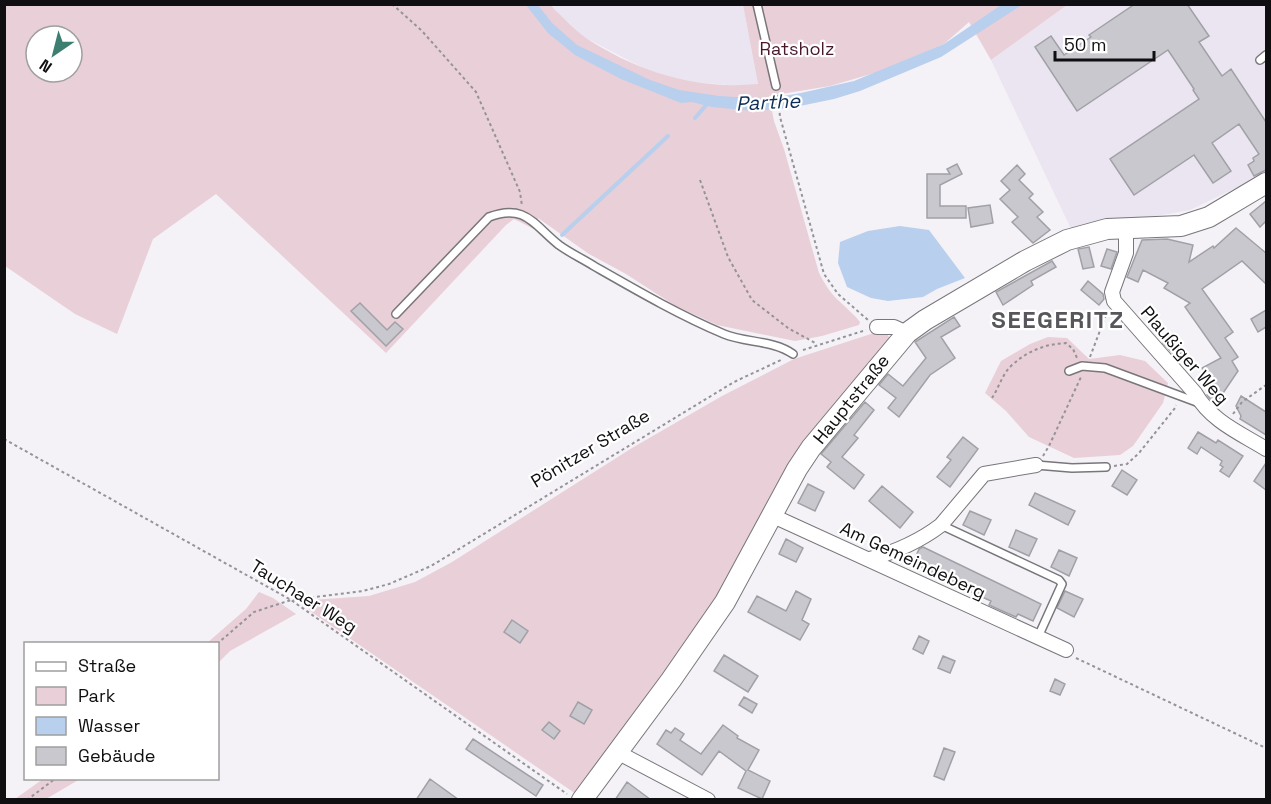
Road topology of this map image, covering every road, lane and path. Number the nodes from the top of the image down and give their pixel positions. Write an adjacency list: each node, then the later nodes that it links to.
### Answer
1 (392, 4): 6 (path)
2 (757, 4): 3 (lane)
3 (776, 86): 10 (path)
4 (700, 180): 12 (path)
5 (1266, 183): 7 (street, Hauptstraße)
6 (524, 215): 9 (lane); 13 (lane)
7 (1126, 227): 11 (street, Hauptstraße); 20 (street, Plaußiger Weg)
8 (1109, 307): 14 (path)
9 (396, 314)
10 (877, 327): 11 (street); 12 (path, Pönitzer Straße)
11 (907, 333): 26 (street, Hauptstraße)
12 (817, 344): 13 (path, Pönitzer Straße)
13 (793, 354): 29 (path, Pönitzer Straße)
14 (1089, 359)
15 (1082, 366): 16 (lane); 18 (lane); 19 (path); 24 (path)
16 (1069, 371)
17 (1266, 385): 21 (path)
18 (1177, 396): 20 (lane); 25 (path)
19 (992, 398)
20 (1202, 404): 21 (street, Plaußiger Weg)
21 (1226, 425): 23 (street, Plaußiger Weg)
22 (4, 439): 29 (path, Tauchaer Weg)
23 (1266, 449)
24 (1035, 465): 25 (lane); 27 (street)
25 (1106, 467)
26 (773, 516): 28 (street, Am Gemeindeberg); 34 (street, Hauptstraße)
27 (941, 525): 28 (street); 30 (lane)
28 (870, 559): 30 (street, Am Gemeindeberg)
29 (291, 600): 31 (path, Pönitzer Straße); 37 (path, Tauchaer Weg)
30 (1038, 637): 32 (street, Am Gemeindeberg)
31 (219, 642)
32 (1066, 650): 33 (path)
33 (1266, 748)
34 (617, 752): 38 (street, Hauptstraße); 39 (street)
35 (53, 780): 36 (path)
36 (27, 800)
37 (575, 800)
38 (582, 800)
39 (708, 800)

